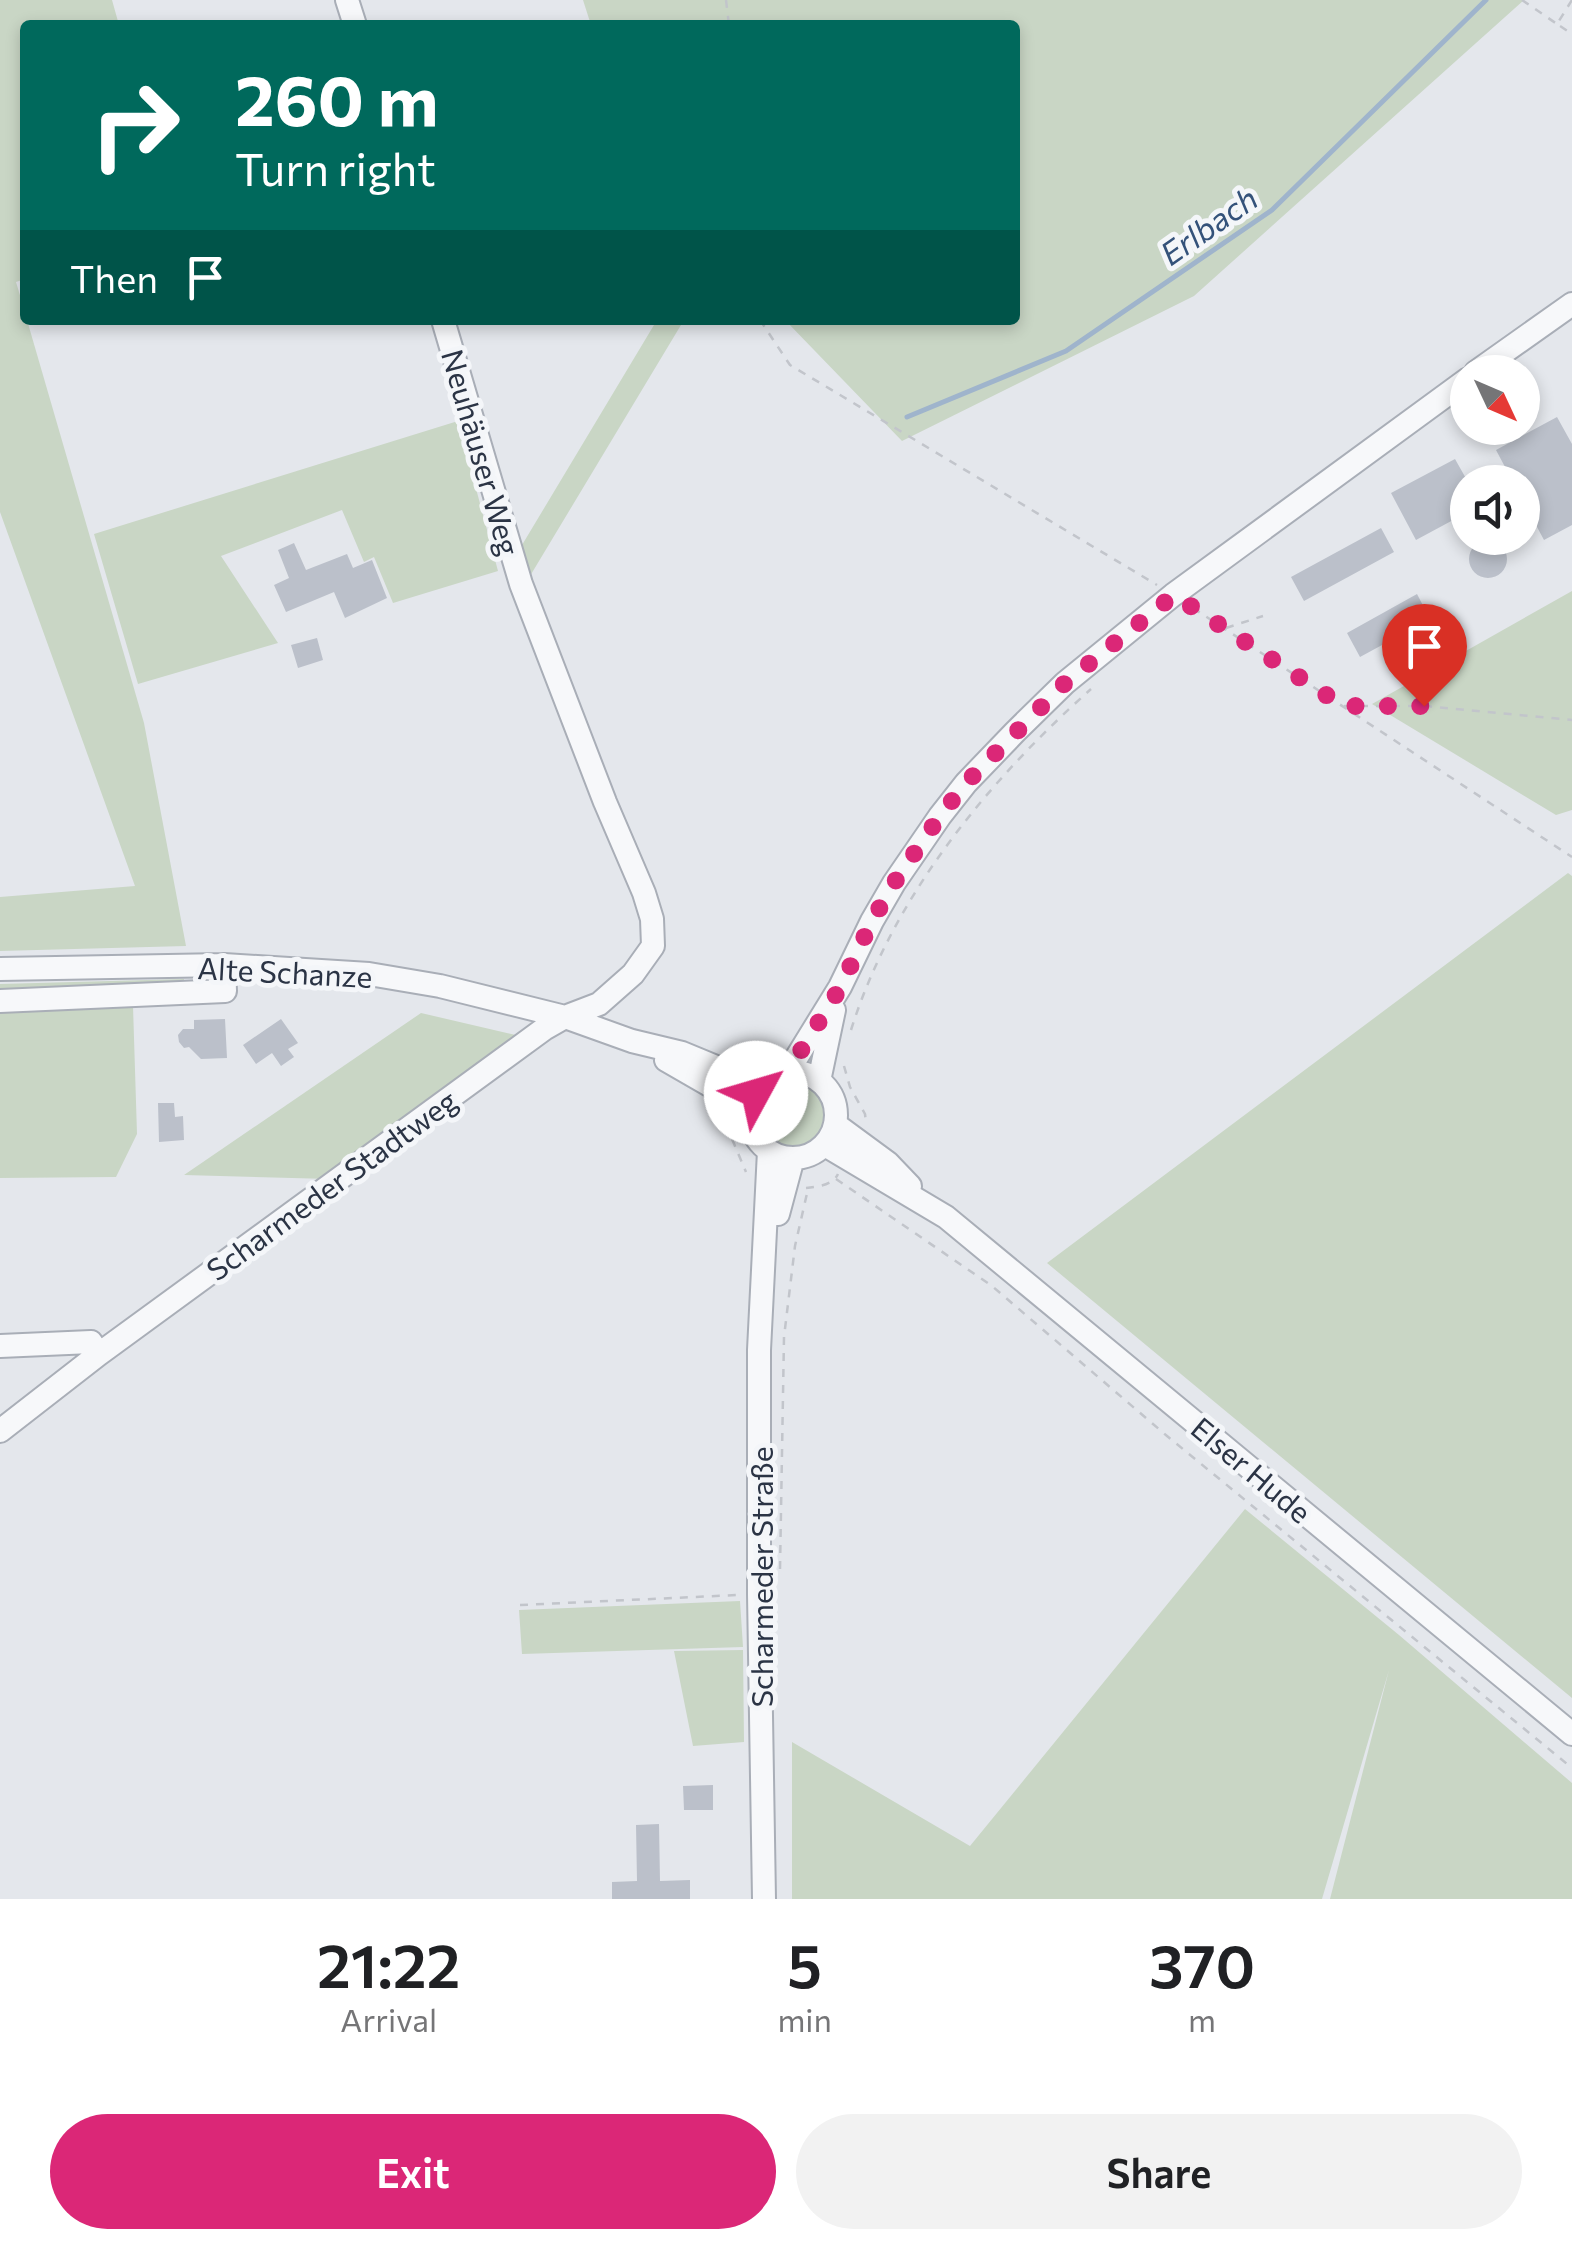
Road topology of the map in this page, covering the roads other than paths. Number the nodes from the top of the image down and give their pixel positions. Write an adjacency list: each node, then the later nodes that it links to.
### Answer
1 (1572, 304): 3 (street)
2 (444, 325): 9 (street, Neuhäuser Weg)
3 (1500, 355)
4 (1450, 392): 7 (street)
5 (224, 965): 6 (street, Alte Schanze); 8 (street); 9 (street, Alte Schanze)
6 (0, 970)
7 (840, 988): 11 (street); 12 (street)
8 (0, 1001)
9 (564, 1017): 10 (street, Alte Schanze); 20 (street, Scharmeder Stadtweg)
10 (632, 1041): 13 (street, Alte Schanze); 14 (street, Alte Schanze)
11 (787, 1073): 12 (street); 13 (street)
12 (820, 1081): 15 (street)
13 (762, 1086): 14 (street)
14 (750, 1109): 16 (street)
15 (830, 1135): 17 (street); 22 (street, Elser Hude)
16 (769, 1151): 17 (street); 18 (street, Scharmeder Straße)
17 (793, 1158): 18 (street, Scharmeder Straße)
18 (764, 1256): 23 (street, Scharmeder Straße)
19 (0, 1346): 20 (street)
20 (100, 1354): 21 (street, Scharmeder Stadtweg)
21 (0, 1431)
22 (1572, 1734)
23 (764, 1899)

